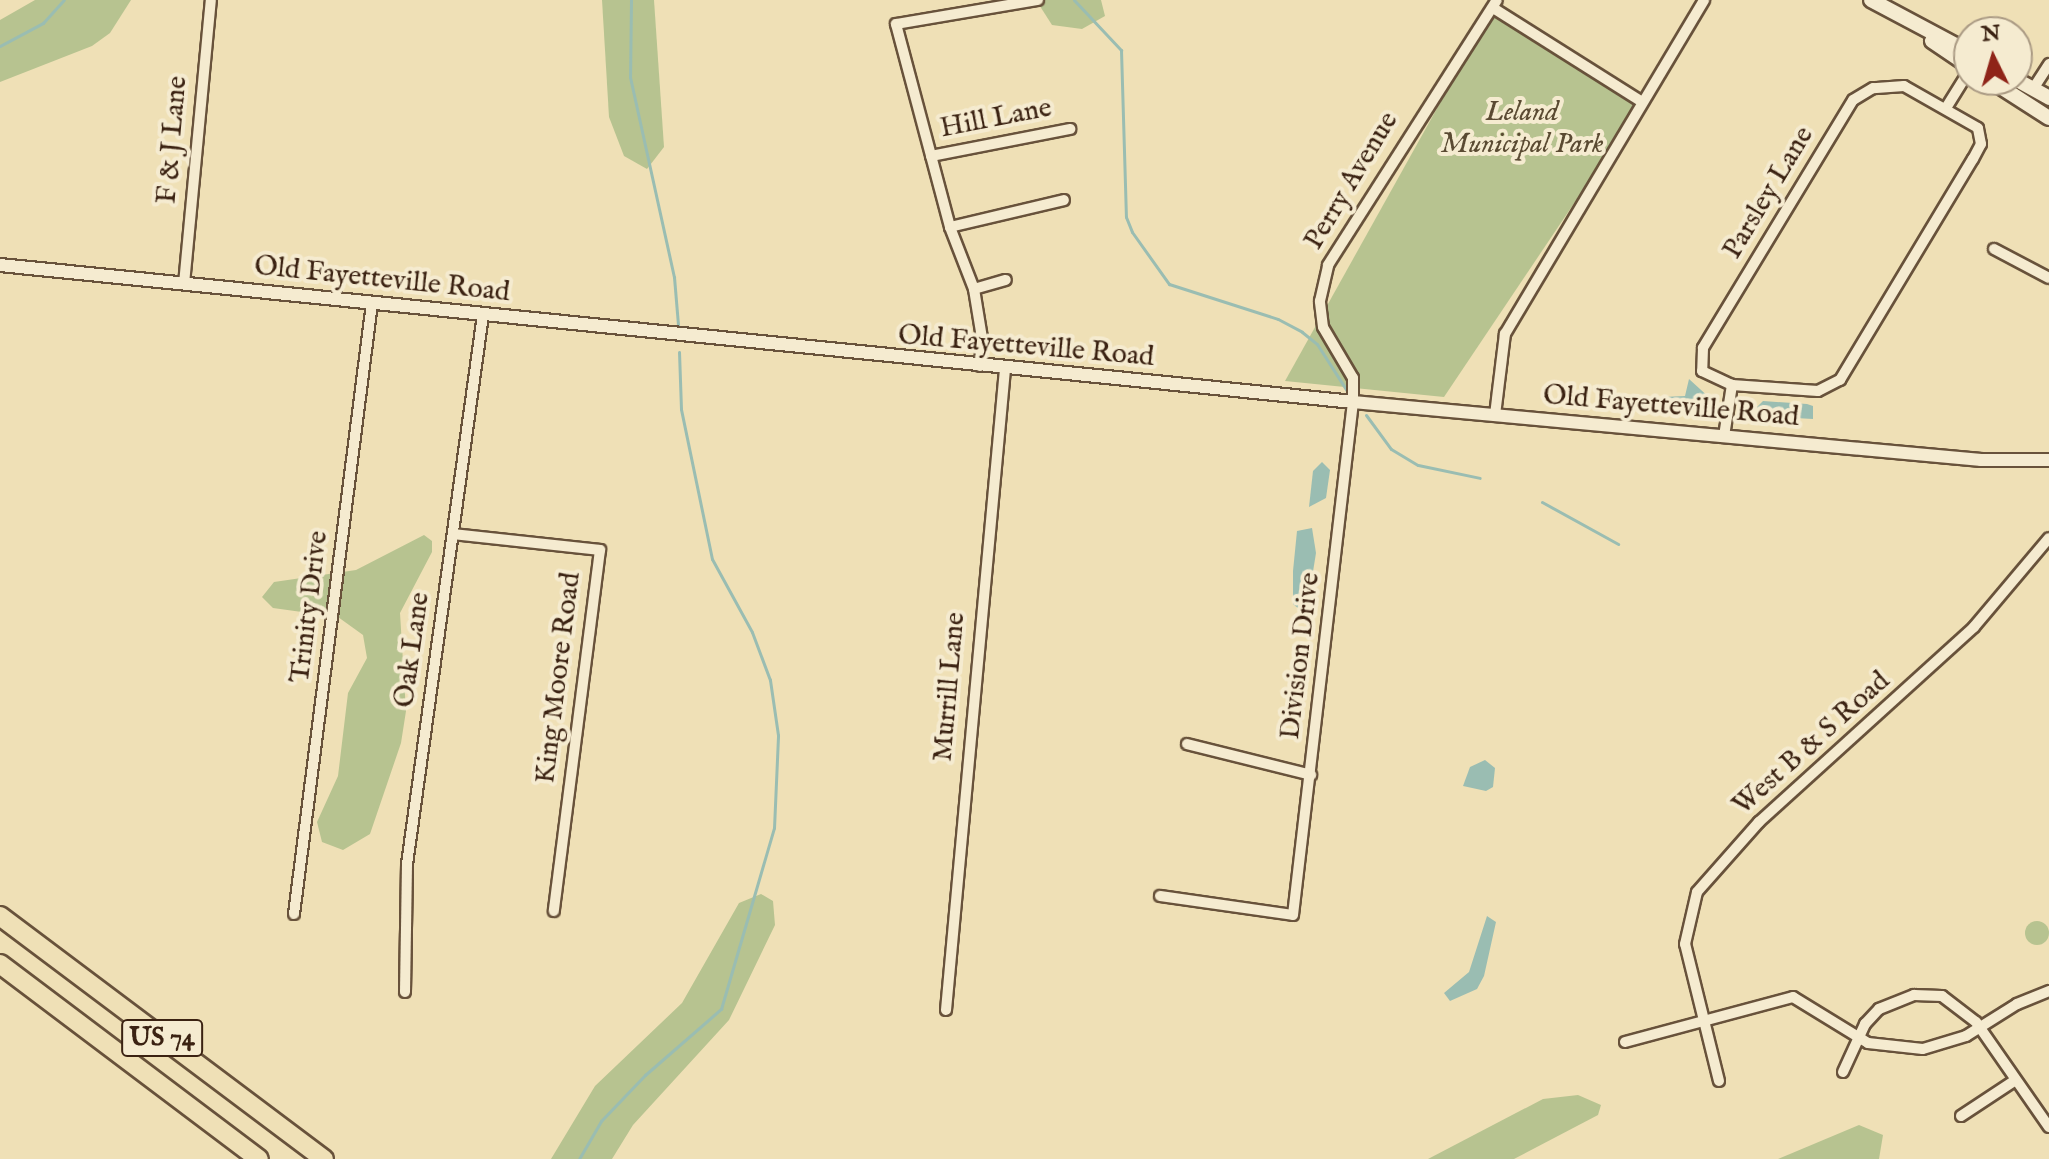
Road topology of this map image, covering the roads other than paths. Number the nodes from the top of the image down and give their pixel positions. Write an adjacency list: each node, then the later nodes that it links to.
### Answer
1 (211, 0): 25 (street, F & J Lane)
2 (1038, 0): 18 (street)
3 (1704, 0): 14 (street)
4 (1871, 0): 6 (main road)
5 (1495, 4): 14 (street); 32 (street, Perry Avenue)
6 (1907, 21): 7 (main road); 8 (main road)
7 (1953, 44)
8 (1953, 57)
9 (2049, 64): 10 (street)
10 (2033, 89): 13 (main road)
11 (1953, 96): 15 (street)
12 (2015, 96): 16 (main road)
13 (2049, 98)
14 (1642, 102): 33 (street)
15 (1946, 108): 31 (street, Parsley Lane); 31 (street, Parsley Lane)
16 (2049, 118)
17 (1070, 129): 18 (street, Hill Lane)
18 (931, 156): 20 (street)
19 (1064, 200): 20 (street)
20 (950, 227): 26 (street)
21 (1994, 249): 23 (street)
22 (0, 265): 25 (street, Old Fayetteville Road)
23 (2049, 278)
24 (1006, 280): 26 (street)
25 (184, 284): 27 (street, Old Fayetteville Road)
26 (974, 289): 29 (street)
27 (372, 303): 28 (street, Old Fayetteville Road); 42 (street, Trinity Drive)
28 (483, 315): 29 (street, Old Fayetteville Road); 36 (street, Oak Lane)
29 (980, 366): 30 (street, Old Fayetteville Road)
30 (1005, 369): 32 (street, Old Fayetteville Road); 47 (street, Murrill Lane)
31 (1732, 385): 34 (street)
32 (1353, 402): 33 (street, Old Fayetteville Road); 39 (street, Division Drive)
33 (1495, 415): 34 (street, Old Fayetteville Road)
34 (1724, 436): 35 (street, Old Fayetteville Road)
35 (2049, 460)
36 (453, 534): 41 (street, King Moore Road); 46 (street, Oak Lane)
37 (2049, 538): 48 (street, West B & S Road)
38 (1187, 744): 39 (street)
39 (1311, 775): 40 (street, Division Drive)
40 (1160, 896)
41 (554, 911)
42 (294, 914)
43 (0, 916): 58 (highway, US 74)
44 (0, 964): 57 (highway, US 74)
45 (2049, 991): 49 (street)
46 (405, 992)
47 (946, 1010)
48 (1707, 1017): 50 (street); 51 (street); 53 (street, West B & S Road)
49 (1980, 1028): 50 (street); 50 (street); 54 (street)
50 (1857, 1038): 52 (street)
51 (1625, 1042)
52 (1843, 1072)
53 (1719, 1081)
54 (2014, 1081): 55 (street); 56 (street)
55 (1961, 1116)
56 (2049, 1127)
57 (259, 1159)
58 (324, 1159)

